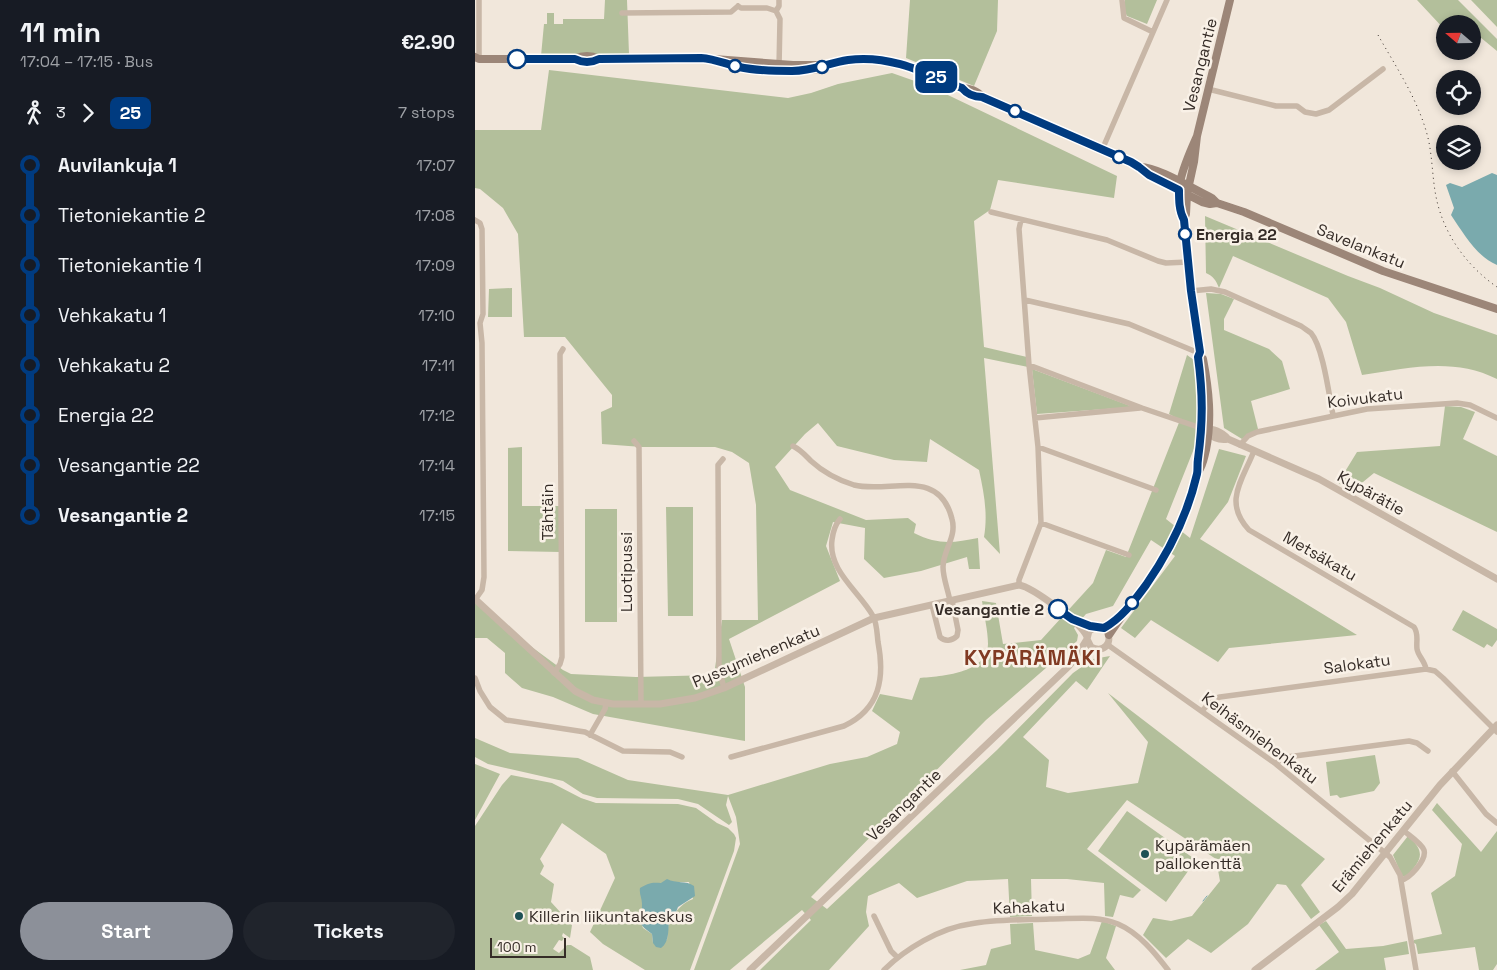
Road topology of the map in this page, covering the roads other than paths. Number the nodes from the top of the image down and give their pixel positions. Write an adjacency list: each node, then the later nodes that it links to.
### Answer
1 (479, 0): 10 (street)
2 (779, 0): 7 (street)
3 (1122, 0): 9 (street)
4 (1167, 0): 9 (street)
5 (1231, 0): 13 (main road, Vesangantie)
6 (737, 3): 7 (street); 8 (street)
7 (776, 11): 11 (street)
8 (623, 13)
9 (1153, 32): 14 (street)
10 (476, 59): 11 (main road, Savelankatu)
11 (779, 68): 14 (main road, Savelankatu)
12 (1383, 69): 13 (street)
13 (1208, 88): 15 (main road, Vesangantie)
14 (1102, 150): 15 (main road, Savelankatu)
15 (1183, 188): 19 (main road, Vesangantie); 22 (main road, Savelankatu)
16 (991, 212): 17 (street)
17 (1021, 220): 19 (street); 21 (street)
18 (478, 222): 43 (street)
19 (1188, 262): 20 (main road, Vesangantie)
20 (1191, 291): 24 (main road, Vesangantie); 27 (street)
21 (1025, 300): 24 (street); 25 (street)
22 (1497, 309)
23 (563, 349): 56 (street, Tähtäin)
24 (1200, 352): 30 (main road, Vesangantie)
25 (1029, 365): 26 (street, Kypärätie); 28 (street)
26 (1142, 408): 28 (street); 30 (street, Kypärätie)
27 (1333, 415): 29 (street, Koivukatu); 32 (street, Koivukatu)
28 (1035, 418): 34 (street)
29 (1497, 418)
30 (1207, 430): 32 (street, Kypärätie); 46 (main road, Vesangantie)
31 (635, 441): 60 (street, Luotipussi)
32 (1240, 445): 35 (street, Kypärätie)
33 (793, 446): 44 (street)
34 (1038, 447): 37 (street); 39 (street)
35 (1255, 451): 41 (street, Kypärätie); 55 (street, Metsäkatu)
36 (723, 459): 58 (street)
37 (1155, 490)
38 (840, 519): 47 (street)
39 (1041, 523): 40 (street); 42 (street)
40 (1129, 555)
41 (1497, 579)
42 (1019, 585): 44 (street, Pyssymiehenkatu); 48 (street)
43 (475, 599): 56 (street, Pyssymiehenkatu)
44 (951, 601): 45 (street, Pyssymiehenkatu); 45 (street)
45 (932, 605): 47 (street, Pyssymiehenkatu)
46 (1121, 617): 49 (main road, Vesangantie); 50 (main road, Vesangantie)
47 (874, 618): 58 (street, Pyssymiehenkatu); 66 (street)
48 (1072, 619): 49 (street); 51 (street)
49 (1100, 627): 50 (street); 51 (street)
50 (1109, 636): 52 (street)
51 (1087, 638): 53 (street); 54 (street, Vesangantie)
52 (1111, 647): 53 (street); 61 (street, Keihäsmiehenkatu)
53 (1093, 649): 54 (street, Vesangantie)
54 (1076, 658): 75 (street, Vesangantie)
55 (1426, 668): 61 (street, Salokatu); 62 (street)
56 (555, 673): 59 (street, Pyssymiehenkatu)
57 (475, 678): 63 (street)
58 (724, 688): 60 (street, Pyssymiehenkatu)
59 (606, 703): 60 (street, Pyssymiehenkatu); 63 (street)
60 (641, 704)
61 (1201, 711): 67 (street, Keihäsmiehenkatu)
62 (1496, 728): 68 (street, Erämiehenkatu)
63 (590, 735): 65 (street)
64 (1428, 750): 67 (street)
65 (682, 756)
66 (731, 757)
67 (1276, 764): 71 (street, Keihäsmiehenkatu)
68 (1452, 771): 69 (street); 70 (street, Erämiehenkatu)
69 (1497, 823)
70 (1404, 831): 71 (street, Erämiehenkatu); 72 (street)
71 (1386, 853): 72 (street); 78 (street, Erämiehenkatu)
72 (1401, 880): 79 (street)
73 (873, 916): 74 (street)
74 (897, 957): 76 (street, Kahakatu); 77 (street, Kahakatu)
75 (750, 970)
76 (884, 970)
77 (1168, 970)
78 (1255, 970)
79 (1417, 970)

